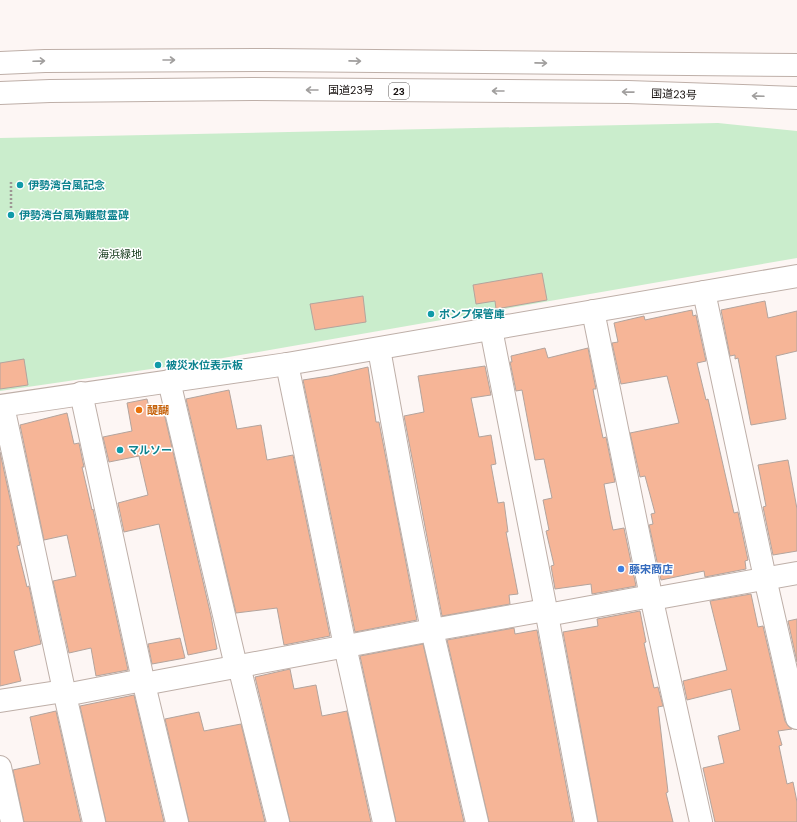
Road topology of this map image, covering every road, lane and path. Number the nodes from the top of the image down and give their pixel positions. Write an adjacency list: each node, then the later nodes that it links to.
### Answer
1 (0, 63): 2 (main road, one-way to 2)
2 (797, 65)
3 (0, 93): 4 (main road, 国道23号 / 23, one-way to 3)
4 (797, 98)
5 (11, 182): 6 (path)
6 (11, 209)
7 (797, 276): 8 (main road)
8 (704, 292): 9 (main road); 17 (main road)
9 (593, 311): 10 (main road); 18 (main road)
10 (491, 329): 11 (main road); 19 (main road)
11 (379, 349): 12 (main road); 20 (main road)
12 (287, 364): 13 (main road); 21 (main road)
13 (169, 381): 14 (main road); 22 (main road)
14 (81, 393): 15 (main road); 23 (main road)
15 (1, 406): 24 (main road)
16 (797, 573): 17 (main road)
17 (765, 578): 18 (main road); 26 (main road)
18 (652, 597): 19 (main road); 35 (main road)
19 (547, 612): 20 (main road); 34 (main road)
20 (432, 630): 21 (main road); 33 (main road)
21 (345, 646): 22 (main road); 32 (main road)
22 (238, 666): 23 (main road); 31 (main road)
23 (144, 682): 24 (main road); 30 (main road)
24 (64, 693): 25 (main road); 29 (main road)
25 (0, 701)
26 (797, 718)
27 (0, 767): 28 (main road)
28 (12, 822)
29 (94, 822)
30 (177, 822)
31 (278, 822)
32 (384, 822)
33 (477, 822)
34 (586, 822)
35 (701, 822)

